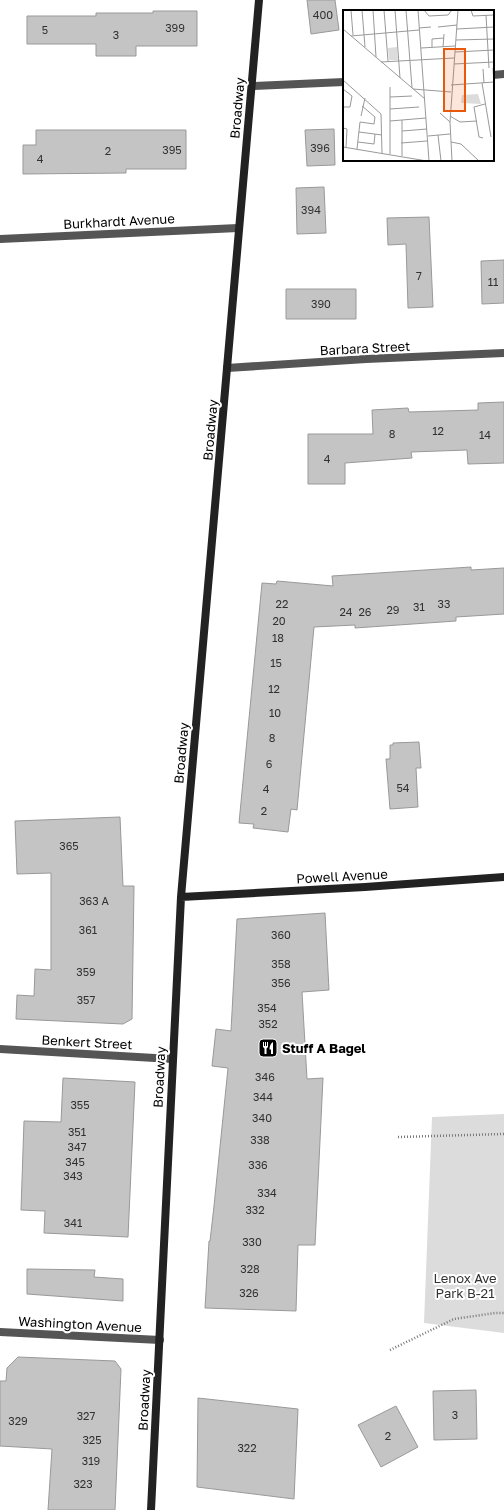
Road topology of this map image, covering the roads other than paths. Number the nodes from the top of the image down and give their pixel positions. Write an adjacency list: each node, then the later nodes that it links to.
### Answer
1 (259, 0): 5 (main road, Broadway)
2 (504, 74): 3 (street)
3 (494, 75)
4 (343, 82): 5 (street)
5 (252, 86): 6 (main road, Broadway)
6 (238, 228): 7 (street, Burkhardt Avenue); 9 (main road, Broadway)
7 (0, 239)
8 (504, 353): 9 (street, Barbara Street)
9 (227, 368): 11 (main road, Broadway)
10 (504, 877): 11 (main road, Powell Avenue)
11 (181, 897): 13 (main road, Broadway)
12 (0, 1049): 13 (street, Benkert Street)
13 (172, 1059): 15 (main road, Broadway)
14 (0, 1332): 15 (street, Washington Avenue)
15 (160, 1340): 16 (main road, Broadway)
16 (151, 1510)

